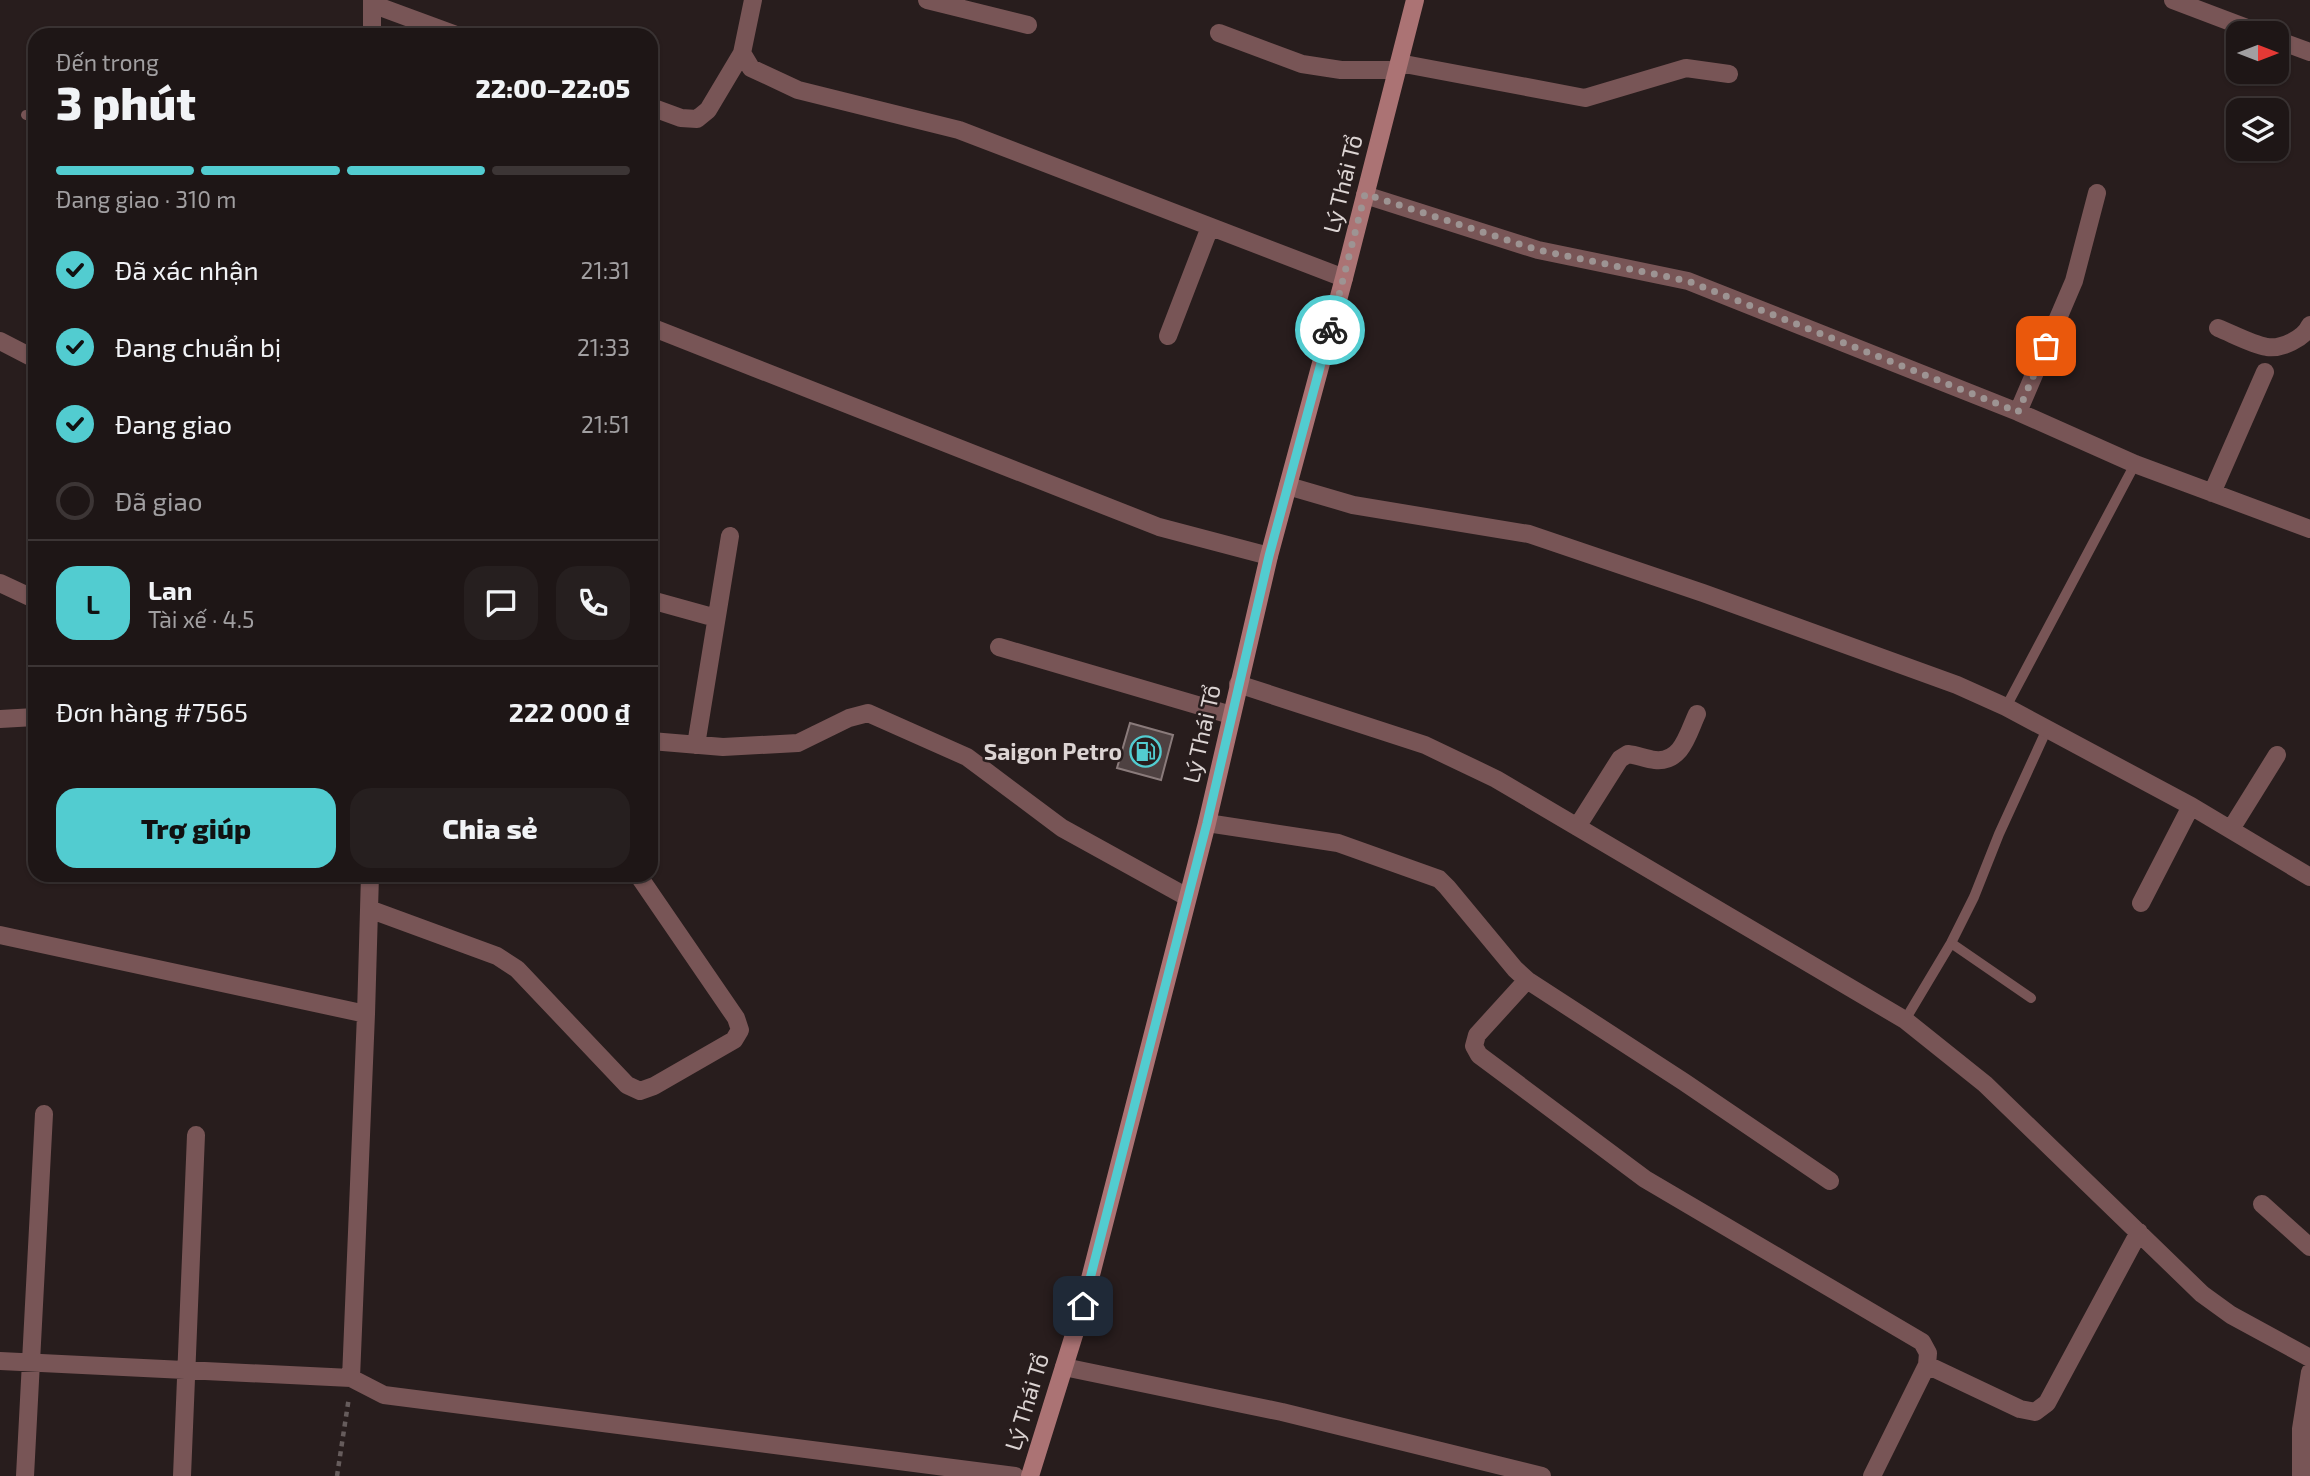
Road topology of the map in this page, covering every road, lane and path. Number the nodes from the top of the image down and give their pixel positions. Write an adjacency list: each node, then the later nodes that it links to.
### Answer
1 (753, 0): 13 (street)
2 (927, 0): 7 (street)
3 (1415, 0): 14 (main road, Lý Thái Tổ)
4 (2173, 0): 6 (street)
5 (372, 2): 8 (street); 9 (street)
6 (2228, 21)
7 (1028, 25)
8 (372, 28)
9 (438, 28)
10 (1219, 33): 14 (street)
11 (2289, 44): 12 (street)
12 (2310, 52)
13 (742, 53): 16 (street); 19 (street)
14 (1398, 67): 15 (street); 18 (main road, Lý Thái Tổ)
15 (1729, 74)
16 (658, 110)
17 (2096, 193): 28 (street)
18 (1365, 194): 20 (main road, Lý Thái Tổ); 28 (street)
19 (1210, 227): 20 (street); 24 (street)
20 (1344, 278): 30 (main road, Lý Thái Tổ)
21 (2310, 325): 22 (street)
22 (2218, 328)
23 (658, 330): 34 (street)
24 (1168, 336)
25 (0, 341): 26 (street)
26 (28, 355)
27 (2265, 372): 31 (street)
28 (2018, 412): 29 (street)
29 (2135, 464): 31 (street); 41 (lane)
30 (1288, 486): 34 (main road, Lý Thái Tổ); 41 (street)
31 (2212, 493): 32 (street)
32 (2310, 529)
33 (730, 536): 38 (street)
34 (1269, 556): 40 (main road, Lý Thái Tổ)
35 (0, 583): 36 (street)
36 (28, 596)
37 (658, 602): 38 (street)
38 (716, 618): 48 (street)
39 (999, 647): 43 (street)
40 (1238, 684): 43 (main road, Lý Thái Tổ); 52 (street)
41 (2006, 707): 46 (street)
42 (1697, 714): 52 (street)
43 (1231, 715): 51 (main road, Lý Thái Tổ)
44 (28, 717): 45 (street)
45 (0, 719)
46 (2048, 729): 50 (street); 61 (lane)
47 (658, 742): 48 (street)
48 (696, 745): 57 (street)
49 (2277, 755): 53 (street)
50 (2191, 806): 53 (street); 58 (street)
51 (1207, 823): 57 (main road, Lý Thái Tổ); 62 (street)
52 (1577, 827): 65 (street)
53 (2231, 830): 54 (street)
54 (2310, 877)
55 (370, 882): 59 (street)
56 (643, 882): 59 (street)
57 (1187, 897): 76 (main road, Lý Thái Tổ)
58 (2141, 904)
59 (369, 909): 64 (street)
60 (0, 935): 64 (street)
61 (1951, 943): 63 (lane); 65 (lane)
62 (1527, 980): 68 (street); 75 (street)
63 (2031, 998)
64 (366, 1014): 79 (street)
65 (1905, 1020): 70 (street)
66 (44, 1114): 74 (street)
67 (196, 1135): 77 (street)
68 (1830, 1181)
69 (2262, 1204): 71 (street)
70 (2139, 1232): 72 (street); 75 (street)
71 (2310, 1247)
72 (2310, 1358)
73 (0, 1361): 74 (street)
74 (31, 1362): 77 (street); 80 (street)
75 (1927, 1365): 86 (street)
76 (1063, 1367): 84 (main road, Lý Thái Tổ); 85 (street)
77 (187, 1369): 79 (street); 81 (street)
78 (2310, 1371): 87 (street)
79 (351, 1378): 82 (path); 83 (street)
80 (25, 1476)
81 (182, 1476)
82 (337, 1476)
83 (1016, 1476)
84 (1030, 1476)
85 (1542, 1476)
86 (1872, 1476)
87 (2301, 1476)

